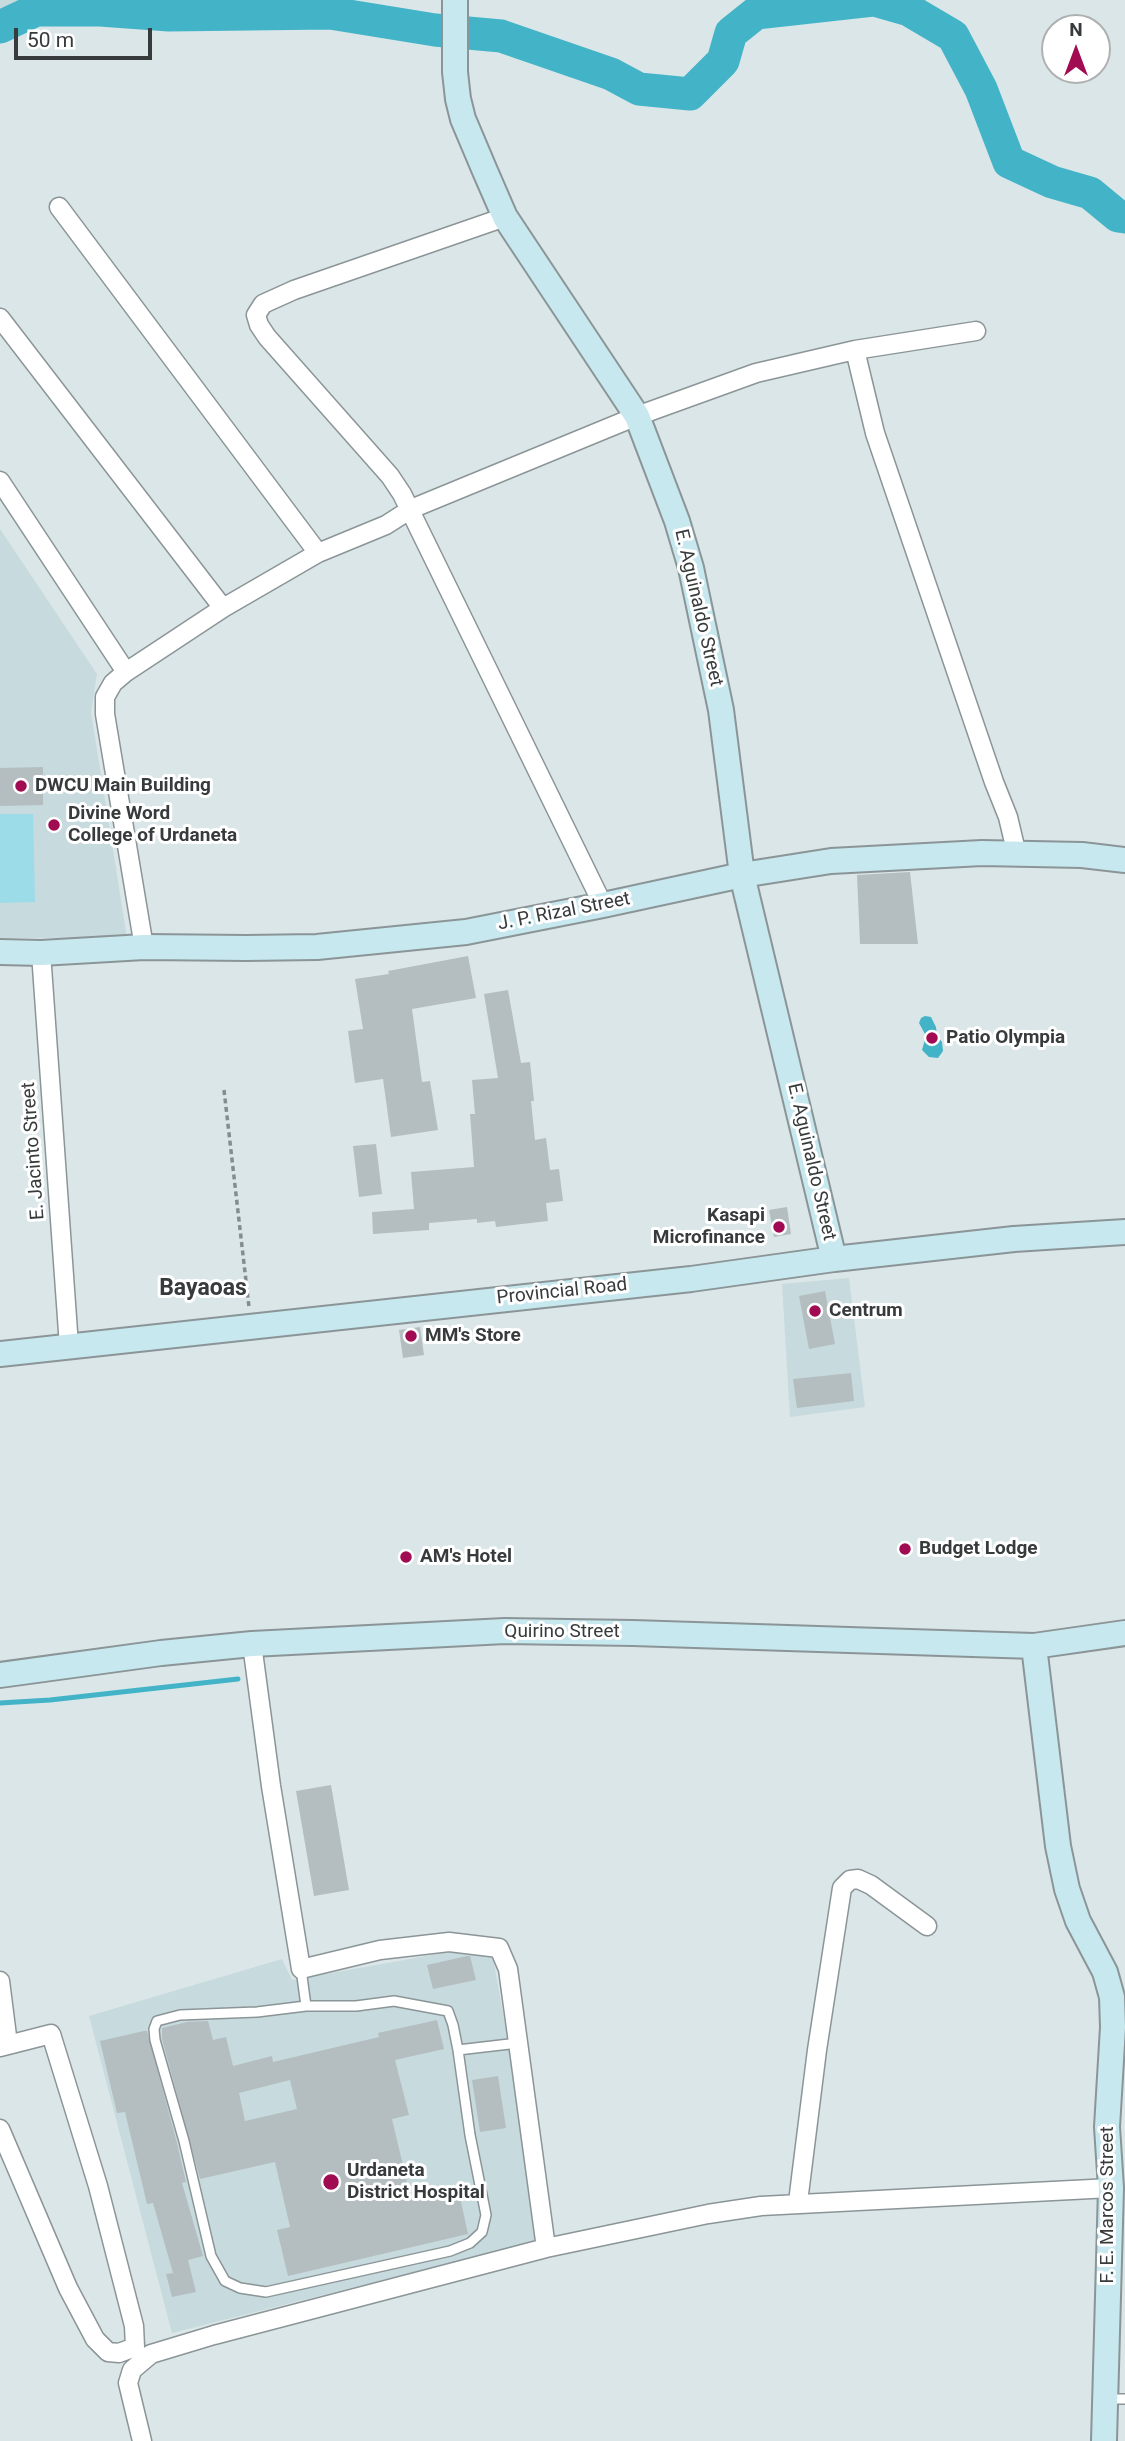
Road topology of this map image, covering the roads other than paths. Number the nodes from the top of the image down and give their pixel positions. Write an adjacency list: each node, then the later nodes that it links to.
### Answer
1 (456, 0): 3 (street, E. Aguinaldo Street)
2 (59, 207): 10 (street)
3 (505, 217): 7 (street, E. Aguinaldo Street); 9 (street)
4 (0, 318): 11 (street)
5 (976, 331): 6 (street)
6 (855, 350): 7 (street); 13 (street)
7 (637, 416): 9 (street); 15 (street, E. Aguinaldo Street)
8 (0, 481): 12 (street)
9 (411, 509): 10 (street); 16 (street)
10 (318, 553): 11 (street)
11 (223, 608): 12 (street)
12 (126, 671): 17 (street)
13 (1017, 855): 14 (street, J. P. Rizal Street); 15 (street, J. P. Rizal Street)
14 (1125, 860)
15 (742, 875): 16 (street, J. P. Rizal Street); 21 (street, E. Aguinaldo Street)
16 (603, 905): 17 (street, J. P. Rizal Street)
17 (144, 947): 19 (street, J. P. Rizal Street)
18 (0, 952): 19 (street, J. P. Rizal Street)
19 (41, 953): 22 (street, E. Jacinto Street)
20 (1125, 1232): 21 (street, Provincial Road)
21 (834, 1259): 22 (street, Provincial Road)
22 (69, 1346): 23 (street, Provincial Road)
23 (0, 1354)
24 (1125, 1633): 26 (street, Quirino Street)
25 (252, 1644): 26 (street, Quirino Street); 27 (street, Quirino Street); 29 (street)
26 (1034, 1646): 36 (street, F. E. Marcos Street)
27 (0, 1675)
28 (927, 1926): 37 (street)
29 (301, 1969): 31 (lane); 32 (street)
30 (0, 1981): 33 (street)
31 (306, 2006): 34 (lane); 34 (lane)
32 (518, 2043): 34 (lane); 38 (street)
33 (4, 2046): 35 (street)
34 (458, 2050)
35 (0, 2129)
36 (1111, 2188): 37 (street); 39 (street, F. E. Marcos Street)
37 (799, 2202): 38 (street)
38 (546, 2248): 40 (street)
39 (1115, 2399): 41 (street, F. E. Marcos Street)
40 (142, 2441)
41 (1104, 2441)

